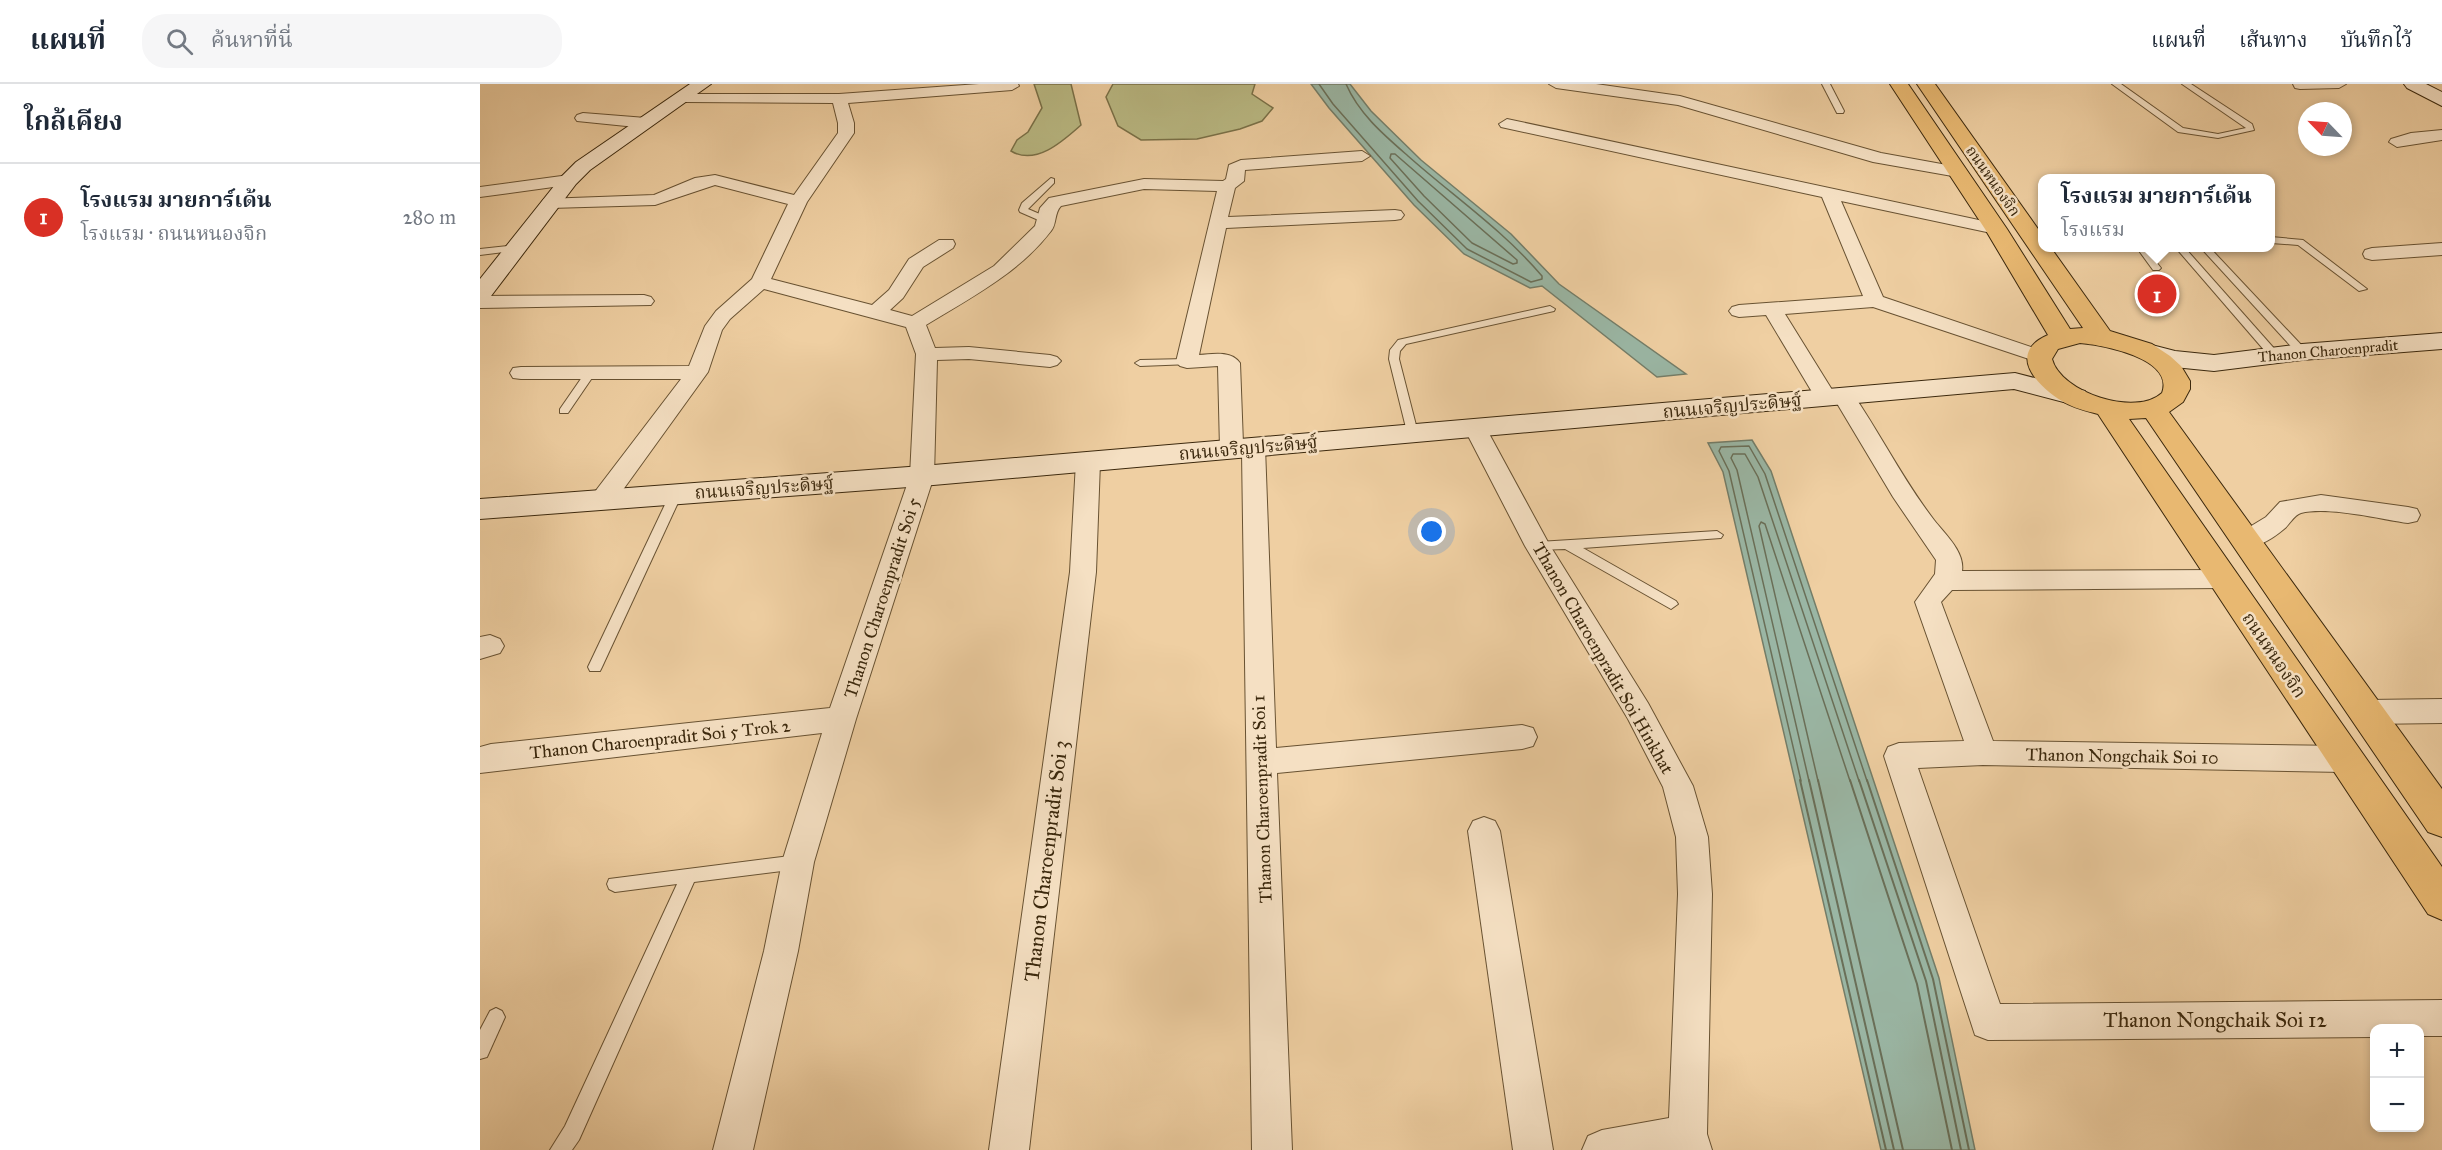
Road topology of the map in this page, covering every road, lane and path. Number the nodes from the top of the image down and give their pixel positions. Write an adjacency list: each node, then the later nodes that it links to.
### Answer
1 (862, 84): 13 (street)
2 (1556, 84): 22 (street)
3 (1826, 84): 15 (lane)
4 (1899, 84): 22 (main road, ถนนหนองจิก)
5 (1926, 84): 36 (main road, ถนนหนองจิก)
6 (2116, 84): 7 (lane)
7 (2186, 84)
8 (2339, 84): 10 (street)
9 (2413, 84): 14 (main road)
10 (2300, 85)
11 (1012, 86): 13 (street)
12 (694, 91): 13 (street); 17 (main road)
13 (846, 98): 28 (street)
14 (2442, 100)
15 (1840, 111)
16 (583, 118): 17 (street)
17 (646, 123): 26 (main road)
18 (1507, 124): 27 (street)
19 (2442, 135): 20 (street)
20 (2397, 142)
21 (1362, 156): 24 (street)
22 (1958, 172): 33 (main road, ถนนหนองจิก)
23 (1051, 181): 31 (lane)
24 (1227, 186): 31 (street); 32 (street)
25 (480, 192): 26 (street)
26 (559, 192): 28 (street); 29 (street); 37 (main road)
27 (1830, 195): 33 (street); 50 (street)
28 (798, 201): 46 (street)
29 (480, 204)
30 (1395, 215): 32 (street)
31 (1046, 220): 56 (street)
32 (1219, 223): 66 (street)
33 (1996, 229): 58 (main road, ถนนหนองจิก)
34 (2275, 240): 47 (lane)
35 (946, 244): 55 (street)
36 (2038, 245)
37 (516, 248): 39 (lane); 48 (main road)
38 (2442, 249): 44 (street)
39 (480, 252)
40 (2043, 252): 57 (main road, ถนนหนองจิก)
41 (2143, 252): 45 (lane)
42 (2184, 252): 63 (lane)
43 (2209, 252): 61 (lane)
44 (2372, 254)
45 (2156, 268)
46 (760, 282): 55 (street); 70 (street)
47 (2362, 289)
48 (480, 295)
49 (644, 301): 51 (street)
50 (1875, 301): 52 (street); 64 (street)
51 (480, 302)
52 (1772, 308): 54 (street); 73 (street)
53 (1550, 309): 79 (lane)
54 (1739, 310)
55 (875, 313): 56 (street)
56 (915, 323): 62 (street)
57 (2101, 336): 58 (main road); 60 (main road)
58 (2062, 337): 64 (main road)
59 (2442, 341): 61 (main road, Thanon Charoenpradit)
60 (2148, 352): 68 (main road); 75 (main road)
61 (2302, 352): 63 (main road, Thanon Charoenpradit)
62 (927, 354): 65 (street); 82 (street, Thanon Charoenpradit Soi 5)
63 (2275, 356): 68 (main road, Thanon Charoenpradit)
64 (2039, 359): 72 (main road); 74 (main road)
65 (1050, 361)
66 (1187, 362): 67 (lane); 80 (street, Thanon Charoenpradit Soi 1)
67 (1140, 363)
68 (2214, 363): 75 (main road)
69 (591, 372): 70 (street); 71 (street); 77 (lane)
70 (697, 372): 84 (street)
71 (521, 373)
72 (2016, 381): 73 (main road, ถนนเจริญประดิษฐ์); 74 (main road, ถนนเจริญประดิษฐ์)
73 (1835, 397): 78 (main road, ถนนเจริญประดิษฐ์); 91 (street)
74 (2075, 397): 76 (main road)
75 (2165, 400): 76 (main road); 88 (main road)
76 (2108, 408): 90 (main road, ถนนหนองจิก)
77 (564, 411)
78 (1475, 428): 79 (main road, ถนนเจริญประดิษฐ์); 89 (street, Thanon Charoenpradit Soi Hinkhat)
79 (1412, 433): 80 (main road, ถนนเจริญประดิษฐ์)
80 (1242, 448): 81 (main road, ถนนเจริญประดิษฐ์); 101 (street, Thanon Charoenpradit Soi 1)
81 (1088, 462): 82 (main road, ถนนเจริญประดิษฐ์); 115 (street, Thanon Charoenpradit Soi 3)
82 (922, 476): 83 (main road, ถนนเจริญประดิษฐ์); 96 (street, Thanon Charoenpradit Soi 5)
83 (676, 494): 84 (main road, ถนนเจริญประดิษฐ์); 93 (lane)
84 (603, 499): 85 (main road, ถนนเจริญประดิษฐ์)
85 (480, 510)
86 (2408, 515): 88 (street)
87 (1718, 535): 89 (lane)
88 (2247, 540): 95 (main road)
89 (1553, 546): 92 (lane); 112 (street, Thanon Charoenpradit Soi Hinkhat)
90 (2223, 579): 91 (street); 99 (main road, ถนนหนองจิก)
91 (1946, 581): 98 (street)
92 (1671, 604)
93 (595, 667)
94 (2442, 711): 95 (street)
95 (2368, 712): 102 (main road)
96 (841, 719): 100 (street, Thanon Charoenpradit Soi 5 Trok 2); 104 (street, Thanon Charoenpradit Soi 5)
97 (1522, 737): 101 (street)
98 (1983, 753): 99 (street, Thanon Nongchaik Soi 10); 110 (street, Thanon Nongchaik Soi 10)
99 (2344, 759): 107 (main road, ถนนหนองจิก)
100 (480, 760)
101 (1260, 762): 116 (street, Thanon Charoenpradit Soi 1)
102 (2442, 820)
103 (1484, 831): 117 (street)
104 (798, 862): 105 (lane); 114 (street, Thanon Charoenpradit Soi 5)
105 (689, 875): 106 (lane); 113 (lane)
106 (615, 884)
107 (2442, 901)
108 (496, 1017): 111 (lane)
109 (2442, 1018): 110 (street, Thanon Nongchaik Soi 12)
110 (1988, 1022)
111 (480, 1050)
112 (1690, 1142): 118 (street)
113 (560, 1150)
114 (733, 1150)
115 (1009, 1150)
116 (1272, 1150)
117 (1533, 1150)
118 (1602, 1150)

